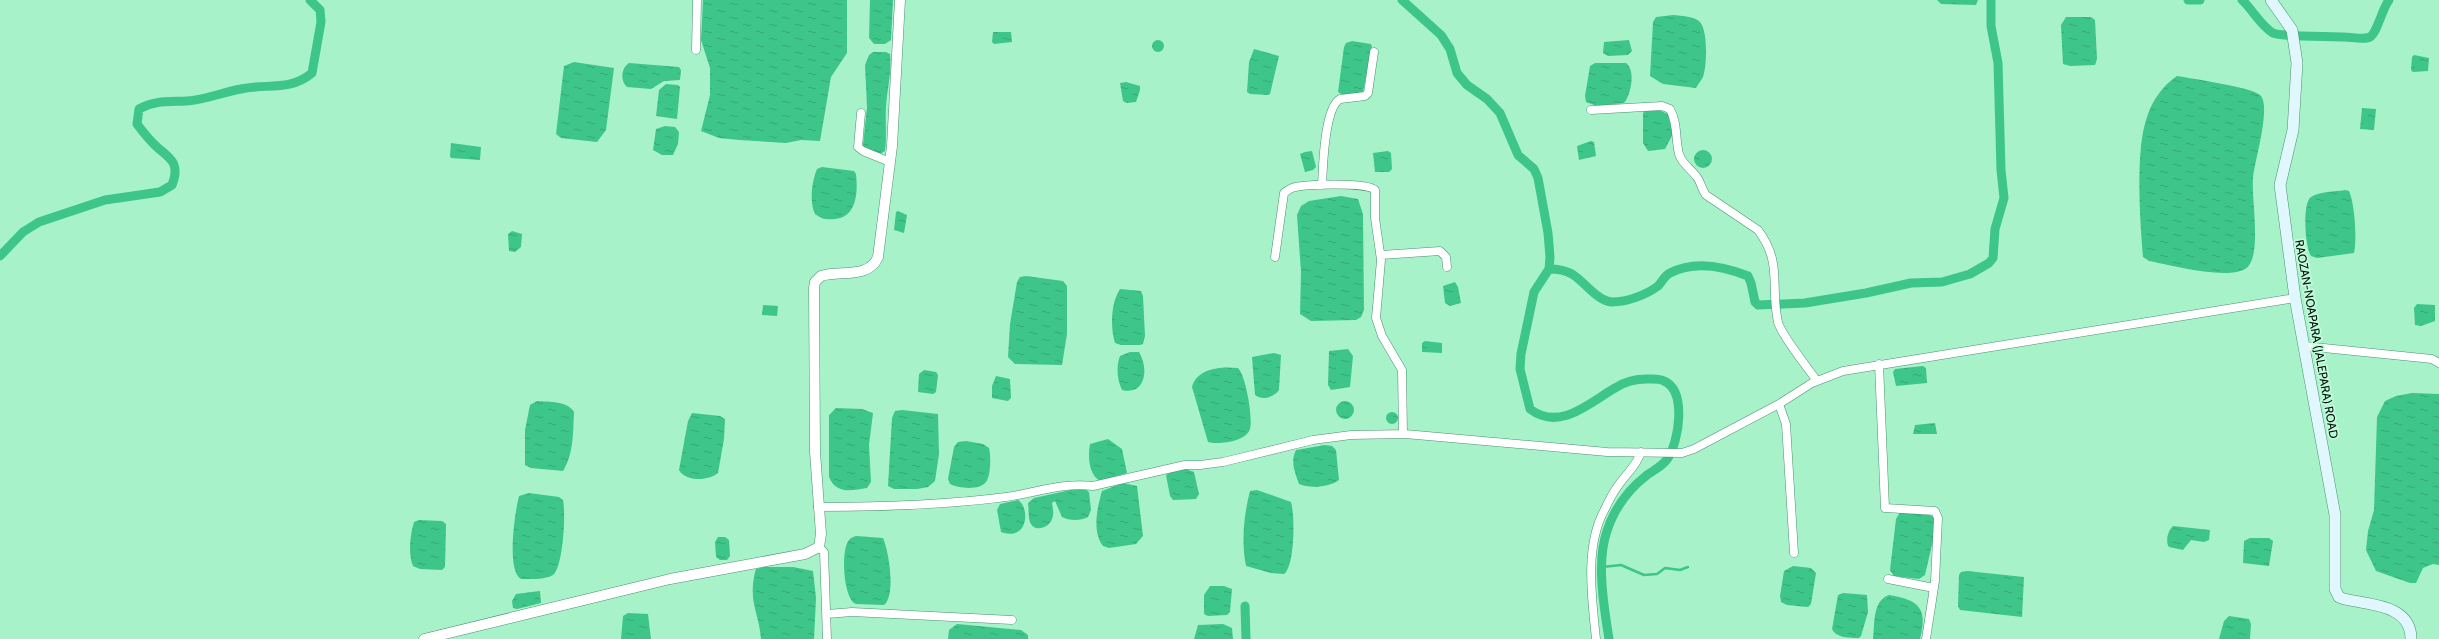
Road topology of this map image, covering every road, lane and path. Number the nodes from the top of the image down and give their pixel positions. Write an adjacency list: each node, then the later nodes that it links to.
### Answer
1 (697, 0): 4 (street)
2 (900, 0): 8 (street)
3 (2271, 0): 13 (main road, RAOZAN-NOAPARA (JALEPARA) ROAD)
4 (696, 50)
5 (1374, 52): 9 (street)
6 (1592, 110): 17 (street)
7 (861, 113): 8 (street)
8 (890, 162): 21 (street)
9 (1322, 185): 10 (street); 11 (street)
10 (1381, 254): 12 (street); 19 (street)
11 (1275, 257)
12 (1447, 267)
13 (2295, 298): 14 (main road, RAOZAN-NOAPARA (JALEPARA) ROAD); 16 (street)
14 (2304, 346): 15 (street); 32 (main road, RAOZAN-NOAPARA (JALEPARA) ROAD)
15 (2439, 363)
16 (1879, 364): 17 (street); 25 (street)
17 (1817, 381): 18 (street)
18 (1779, 404): 20 (street); 23 (street)
19 (1403, 434): 20 (street); 21 (street)
20 (1641, 452): 30 (street)
21 (818, 506): 22 (street)
22 (819, 547): 26 (street); 28 (street)
23 (1794, 553)
24 (1888, 579): 25 (street)
25 (1934, 588): 31 (street)
26 (827, 614): 27 (street); 29 (street)
27 (1012, 620)
28 (424, 639)
29 (827, 639)
30 (1596, 639)
31 (1926, 639)
32 (2411, 639)

